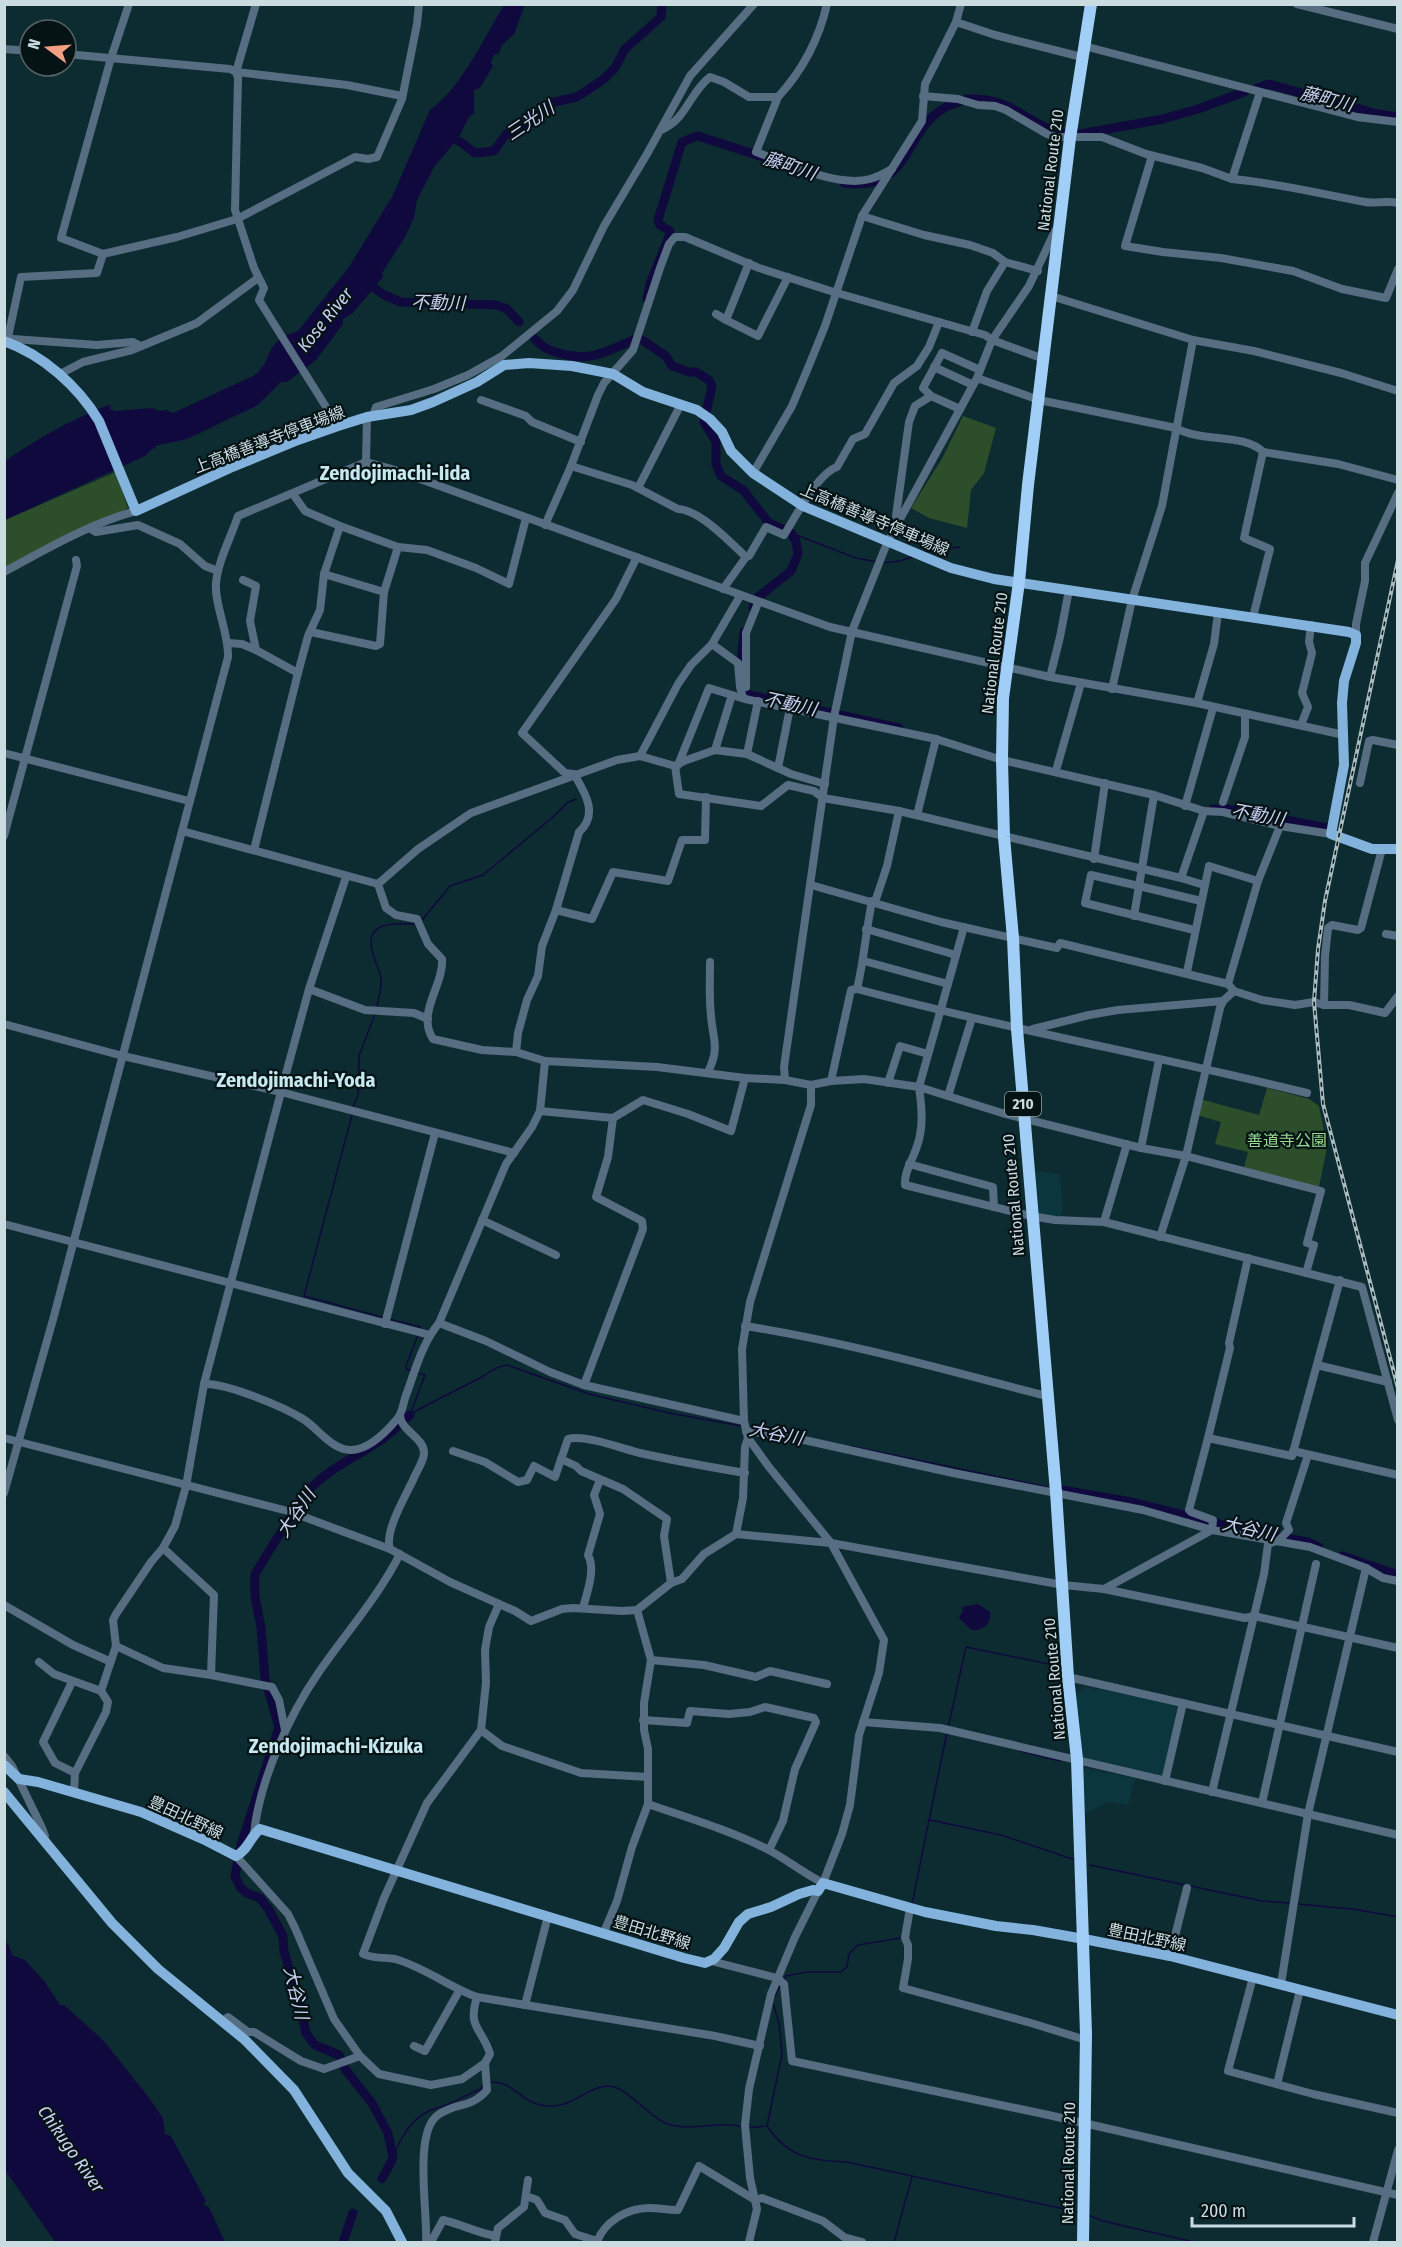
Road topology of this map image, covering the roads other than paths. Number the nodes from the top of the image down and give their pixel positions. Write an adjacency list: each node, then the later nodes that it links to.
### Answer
1 (129, 4): 13 (street)
2 (256, 4): 14 (street)
3 (419, 4): 16 (street)
4 (754, 4): 20 (street)
5 (827, 4): 18 (street)
6 (961, 4): 9 (street)
7 (1091, 4): 11 (highway, National Route 210 / 210)
8 (1297, 4): 10 (street)
9 (956, 22): 11 (street); 17 (street)
10 (1398, 29)
11 (1083, 51): 15 (street); 21 (highway, National Route 210 / 210)
12 (78, 55): 13 (street)
13 (111, 58): 14 (street); 29 (street)
14 (236, 72): 16 (street); 28 (street)
15 (1260, 92): 19 (street); 24 (street)
16 (402, 96): 28 (street)
17 (922, 96): 21 (street); 23 (street)
18 (778, 97): 20 (street); 23 (street)
19 (1398, 122)
20 (662, 129): 57 (street)
21 (1070, 138): 22 (street); 27 (highway, National Route 210 / 210)
22 (1152, 156): 24 (street); 32 (street)
23 (892, 170): 26 (street)
24 (1232, 179): 25 (street)
25 (1398, 203)
26 (862, 216): 30 (street); 36 (street)
27 (1061, 217): 33 (street); 37 (highway, National Route 210 / 210)
28 (237, 219): 29 (street); 35 (street)
29 (103, 254): 44 (street)
30 (1005, 262): 33 (street); 41 (street)
31 (749, 263): 34 (street); 39 (street); 49 (street)
32 (1398, 269)
33 (1038, 271): 42 (street)
34 (788, 277): 36 (street); 39 (street)
35 (258, 278): 45 (street); 58 (street)
36 (837, 293): 40 (street); 64 (street)
37 (1051, 296): 43 (street); 46 (highway, National Route 210 / 210)
38 (716, 314): 39 (street)
39 (726, 320)
40 (939, 322): 41 (street); 69 (street)
41 (972, 332): 42 (street)
42 (992, 340): 46 (street); 50 (street)
43 (1194, 340): 51 (street); 59 (street)
44 (6, 342): 45 (street); 48 (main road)
45 (141, 346): 48 (street)
46 (1044, 359): 54 (highway, National Route 210 / 210)
47 (934, 367): 50 (street); 50 (street); 52 (street)
48 (60, 374): 70 (main road)
49 (613, 374): 55 (main road, 上高橋善導寺停車場線); 57 (main road, 上高橋善導寺停車場線); 60 (street)
50 (977, 378): 54 (street); 56 (street)
51 (1398, 391)
52 (932, 396): 56 (street); 72 (street)
53 (481, 400): 60 (street)
54 (1039, 400): 59 (street); 85 (highway, National Route 210 / 210)
55 (681, 404): 64 (main road, 上高橋善導寺停車場線); 66 (street)
56 (960, 409): 72 (street)
57 (370, 417): 58 (main road, 上高橋善導寺停車場線); 62 (street)
58 (338, 426): 70 (main road, 上高橋善導寺停車場線)
59 (1176, 428): 61 (street); 90 (street)
60 (581, 442): 63 (street)
61 (1263, 452): 65 (street); 93 (street)
62 (366, 462): 68 (street); 71 (street)
63 (572, 466): 66 (street); 73 (street)
64 (753, 473): 69 (main road, 上高橋善導寺停車場線)
65 (1398, 480)
66 (638, 488): 79 (street)
67 (1398, 493): 97 (street)
68 (293, 494): 74 (street); 81 (street)
69 (803, 506): 76 (main road, 上高橋善導寺停車場線); 79 (street)
70 (135, 508): 75 (street)
71 (526, 518): 73 (street); 77 (street)
72 (900, 520): 76 (street)
73 (545, 525): 78 (street)
74 (340, 526): 77 (street); 83 (street)
75 (90, 529): 81 (street); 82 (street)
76 (887, 543): 85 (main road, 上高橋善導寺停車場線); 95 (street)
77 (398, 548): 88 (street)
78 (637, 557): 86 (street); 128 (street)
79 (746, 557): 86 (street)
80 (75, 560): 123 (street)
81 (218, 571): 98 (street)
82 (4, 572)
83 (324, 574): 88 (street); 96 (street)
84 (243, 579): 100 (street)
85 (1019, 582): 87 (main road, 上高橋善導寺停車場線); 101 (highway, National Route 210 / 210)
86 (723, 589): 89 (street)
87 (1069, 590): 90 (main road, 上高橋善導寺停車場線); 103 (street)
88 (384, 592): 96 (street)
89 (740, 596): 91 (street); 99 (street)
90 (1132, 600): 92 (main road, 上高橋善導寺停車場線); 106 (street)
91 (758, 603): 95 (street); 105 (street)
92 (1218, 613): 93 (main road, 上高橋善導寺停車場線); 110 (street)
93 (1253, 617): 94 (main road, 上高橋善導寺停車場線)
94 (1311, 625): 97 (main road, 上高橋善導寺停車場線); 115 (street)
95 (852, 631): 101 (street); 114 (street)
96 (310, 632): 102 (street)
97 (1356, 635): 116 (main road)
98 (228, 643): 100 (street); 135 (street)
99 (712, 644): 108 (street); 122 (street)
100 (256, 650): 102 (street)
101 (1009, 666): 103 (street); 124 (highway, National Route 210 / 210)
102 (298, 673): 148 (street)
103 (1050, 677): 104 (street)
104 (1081, 683): 106 (street); 126 (street)
105 (746, 687)
106 (1112, 690): 110 (street)
107 (732, 695): 108 (street); 119 (street); 125 (street)
108 (743, 698): 109 (street)
109 (758, 701): 111 (street); 121 (street)
110 (1197, 704): 112 (street)
111 (790, 708): 114 (street); 127 (street)
112 (1213, 708): 113 (street); 137 (street)
113 (1245, 714): 115 (street); 136 (street)
114 (834, 715): 117 (street); 131 (street)
115 (1301, 725): 116 (street)
116 (1344, 735): 143 (main road)
117 (936, 739): 124 (street); 140 (street)
118 (1398, 745): 130 (street)
119 (715, 750): 121 (street); 125 (street)
120 (4, 753): 123 (street)
121 (747, 754): 127 (street)
122 (640, 756): 125 (street); 128 (street)
123 (25, 758): 135 (street); 144 (street)
124 (1002, 760): 129 (street); 145 (highway, National Route 210 / 210)
125 (677, 765): 133 (street)
126 (1057, 767)
127 (778, 768): 131 (street)
128 (574, 774): 154 (street); 160 (street)
129 (1105, 783): 132 (street); 149 (street)
130 (1360, 783)
131 (825, 784): 134 (street)
132 (1154, 795): 137 (street); 150 (street)
133 (706, 796): 134 (street); 160 (street)
134 (823, 798): 138 (street); 155 (street)
135 (189, 801): 142 (street)
136 (1223, 802)
137 (1185, 806): 139 (street)
138 (898, 811): 140 (street); 159 (street)
139 (1204, 811): 141 (street); 152 (street)
140 (917, 815): 145 (street)
141 (1280, 826): 143 (street); 153 (street)
142 (182, 831): 148 (street); 187 (street)
143 (1331, 834): 146 (main road)
144 (4, 836)
145 (1004, 837): 149 (street); 167 (highway, National Route 210 / 210)
146 (1382, 849): 147 (main road); 179 (street)
147 (1398, 849)
148 (254, 850): 151 (street)
149 (1094, 859): 150 (street)
150 (1142, 869): 152 (street); 157 (street)
151 (346, 876): 154 (street); 174 (street)
152 (1180, 878): 156 (street)
153 (1258, 881): 156 (street); 173 (street)
154 (378, 884): 182 (street)
155 (811, 885): 159 (street); 193 (street)
156 (1204, 885): 158 (street)
157 (1139, 886): 158 (street); 161 (street); 161 (street)
158 (1201, 901): 164 (street)
159 (874, 902): 162 (street); 163 (street)
160 (556, 910): 185 (street)
161 (1134, 916): 164 (street)
162 (964, 927): 167 (street); 168 (street)
163 (866, 929): 168 (street); 169 (street)
164 (1194, 930): 171 (street)
165 (1386, 934): 166 (street)
166 (1398, 936)
167 (1012, 938): 171 (street); 184 (highway, National Route 210 / 210)
168 (956, 955): 172 (street)
169 (864, 961): 172 (street); 175 (street)
170 (710, 962): 191 (street)
171 (1187, 972): 173 (street)
172 (948, 984): 180 (street)
173 (1228, 984): 176 (street)
174 (309, 989): 182 (street); 198 (street)
175 (857, 989): 180 (street); 194 (street)
176 (1234, 991): 178 (street); 179 (street)
177 (1398, 996): 179 (street)
178 (1223, 1000): 184 (street); 190 (street)
179 (1324, 1005)
180 (941, 1012): 181 (street); 186 (street)
181 (972, 1018): 184 (street); 200 (street)
182 (428, 1019): 185 (street)
183 (4, 1024): 187 (street)
184 (1017, 1029): 188 (street); 202 (highway, National Route 210 / 210)
185 (516, 1052): 189 (street)
186 (928, 1054): 195 (street); 197 (street)
187 (123, 1056): 198 (street); 216 (street)
188 (1159, 1060): 190 (street); 206 (street)
189 (545, 1061): 191 (street); 201 (street)
190 (1206, 1068): 199 (street); 208 (street)
191 (708, 1072): 192 (street)
192 (745, 1078): 193 (street); 203 (street)
193 (785, 1080): 196 (street)
194 (831, 1081): 195 (street); 196 (street)
195 (888, 1083): 197 (street)
196 (811, 1085): 224 (street)
197 (918, 1087): 200 (street); 209 (street)
198 (281, 1092): 204 (street); 221 (street)
199 (1307, 1093)
200 (948, 1096): 202 (street)
201 (540, 1111): 203 (street); 207 (street)
202 (1024, 1117): 205 (street); 211 (highway, National Route 210 / 210)
203 (614, 1118): 229 (street)
204 (435, 1133): 207 (street); 223 (street)
205 (1127, 1144): 206 (street); 213 (street)
206 (1141, 1148): 208 (street)
207 (514, 1153): 212 (street)
208 (1186, 1156): 215 (street); 219 (street)
209 (909, 1164): 210 (street); 210 (street)
210 (994, 1208): 211 (street)
211 (1031, 1216): 213 (street); 230 (highway, National Route 210 / 210)
212 (482, 1220): 217 (street); 222 (street)
213 (1104, 1222): 215 (street)
214 (4, 1224): 216 (street)
215 (1160, 1237): 218 (street)
216 (74, 1242): 221 (street); 237 (street)
217 (556, 1255)
218 (1248, 1258): 219 (street); 236 (street)
219 (1306, 1273): 220 (street)
220 (1340, 1280): 226 (street); 227 (street)
221 (232, 1284): 223 (street); 228 (street)
222 (439, 1323): 225 (street); 229 (street)
223 (385, 1324): 225 (street)
224 (745, 1326): 230 (street); 233 (street)
225 (430, 1335): 231 (street)
226 (1317, 1365): 227 (street); 239 (street)
227 (1389, 1382): 232 (street)
228 (204, 1384): 231 (street); 245 (street)
229 (584, 1385): 233 (street)
230 (1047, 1396): 246 (highway, National Route 210 / 210)
231 (400, 1416): 255 (street)
232 (1398, 1420)
233 (744, 1421): 234 (street)
234 (747, 1434): 242 (street); 246 (street); 252 (street)
235 (4, 1438): 237 (street)
236 (1208, 1438): 239 (street); 248 (street)
237 (20, 1442): 245 (street); 247 (street)
238 (453, 1451): 241 (street)
239 (1293, 1451): 240 (street)
240 (1308, 1455): 243 (street); 251 (street)
241 (561, 1459): 242 (street); 244 (street)
242 (745, 1473): 249 (street)
243 (1398, 1475)
244 (600, 1480): 260 (street); 265 (street)
245 (186, 1486): 254 (street); 255 (street)
246 (1056, 1492): 248 (street); 261 (highway, National Route 210 / 210)
247 (4, 1493)
248 (1212, 1530): 250 (street); 262 (street)
249 (736, 1534): 252 (street); 260 (street)
250 (1256, 1538): 251 (street); 253 (street)
251 (1280, 1540): 253 (street); 258 (street)
252 (831, 1543): 261 (street); 283 (street)
253 (1268, 1544): 267 (street)
254 (164, 1548): 270 (street); 275 (street)
255 (390, 1549): 256 (street)
256 (400, 1554): 263 (street); 286 (street)
257 (1316, 1564): 268 (street)
258 (1366, 1568): 259 (street); 269 (street)
259 (1398, 1581)
260 (671, 1583): 266 (street)
261 (1062, 1585): 262 (street); 276 (highway, National Route 210 / 210)
262 (1104, 1589): 267 (street)
263 (500, 1604): 265 (street); 285 (street)
264 (4, 1605): 273 (street)
265 (584, 1608): 266 (street)
266 (637, 1610): 272 (street)
267 (1254, 1616): 268 (street); 281 (street)
268 (1302, 1627): 269 (street); 284 (street)
269 (1350, 1637): 271 (street); 287 (street)
270 (116, 1646): 273 (street); 275 (street)
271 (1398, 1648)
272 (651, 1660): 278 (street); 282 (street)
273 (109, 1661): 279 (street)
274 (39, 1662): 277 (street)
275 (211, 1675): 286 (street)
276 (1068, 1677): 280 (street); 290 (highway, National Route 210 / 210)
277 (72, 1682): 279 (street); 292 (street)
278 (827, 1684)
279 (101, 1691): 292 (street)
280 (1184, 1703): 281 (street); 295 (street)
281 (1230, 1714): 284 (street); 298 (street)
282 (643, 1720): 293 (street); 305 (street)
283 (862, 1722): 290 (street); 308 (street)
284 (1280, 1725): 287 (street); 299 (street)
285 (481, 1730): 293 (street); 307 (street)
286 (285, 1732): 302 (street)
287 (1325, 1736): 288 (street); 301 (street)
288 (1398, 1752)
289 (4, 1756): 294 (street)
290 (1077, 1759): 295 (street); 313 (highway, National Route 210 / 210)
291 (4, 1765): 294 (main road, 豊田北野線)
292 (75, 1773): 297 (street)
293 (648, 1777): 300 (street)
294 (19, 1779): 297 (main road, 豊田北野線); 304 (street)
295 (1165, 1781): 298 (street)
296 (4, 1792): 304 (main road)
297 (74, 1792): 306 (main road, 豊田北野線)
298 (1212, 1792): 299 (street)
299 (1262, 1803): 301 (street)
300 (648, 1804): 305 (street); 312 (street)
301 (1308, 1814): 303 (street); 318 (street)
302 (254, 1834): 306 (main road, 豊田北野線); 307 (main road, 豊田北野線)
303 (1398, 1835)
304 (43, 1840): 324 (main road)
305 (769, 1850): 308 (street)
306 (236, 1856): 328 (street)
307 (397, 1870): 311 (main road, 豊田北野線); 319 (street)
308 (820, 1887): 310 (main road, 豊田北野線); 315 (main road, 豊田北野線); 317 (street)
309 (1187, 1888): 314 (street)
310 (909, 1908): 313 (main road, 豊田北野線); 325 (street)
311 (548, 1916): 312 (main road, 豊田北野線); 322 (street)
312 (604, 1932): 315 (main road, 豊田北野線)
313 (1084, 1939): 314 (main road, 豊田北野線); 325 (highway, National Route 210 / 210)
314 (1170, 1956): 316 (main road, 豊田北野線)
315 (711, 1960): 317 (street)
316 (1253, 1977): 318 (main road, 豊田北野線); 330 (street)
317 (777, 1978): 327 (street); 332 (street)
318 (1281, 1984): 320 (main road, 豊田北野線)
319 (459, 1990): 321 (street); 326 (street)
320 (1300, 1990): 323 (main road, 豊田北野線); 330 (street)
321 (477, 1997): 322 (street); 329 (street)
322 (525, 2005): 327 (street)
323 (1398, 2015)
324 (222, 2021): 328 (street); 340 (main road)
325 (1086, 2040): 332 (highway, National Route 210 / 210)
326 (414, 2046)
327 (760, 2046): 338 (street)
328 (360, 2056): 329 (street)
329 (485, 2063): 341 (street)
330 (1277, 2084): 331 (street)
331 (1398, 2113)
332 (1086, 2123): 335 (street); 346 (highway, National Route 210 / 210)
333 (1398, 2150): 335 (street)
334 (528, 2180): 337 (street)
335 (1387, 2193): 336 (street); 347 (street)
336 (1398, 2195)
337 (526, 2196): 339 (street); 343 (street)
338 (756, 2200): 343 (street); 344 (street); 345 (street)
339 (495, 2239): 342 (street)
340 (403, 2240)
341 (425, 2240)
342 (431, 2242)
343 (597, 2242)
344 (749, 2242)
345 (862, 2242)
346 (1083, 2242)
347 (1373, 2242)

